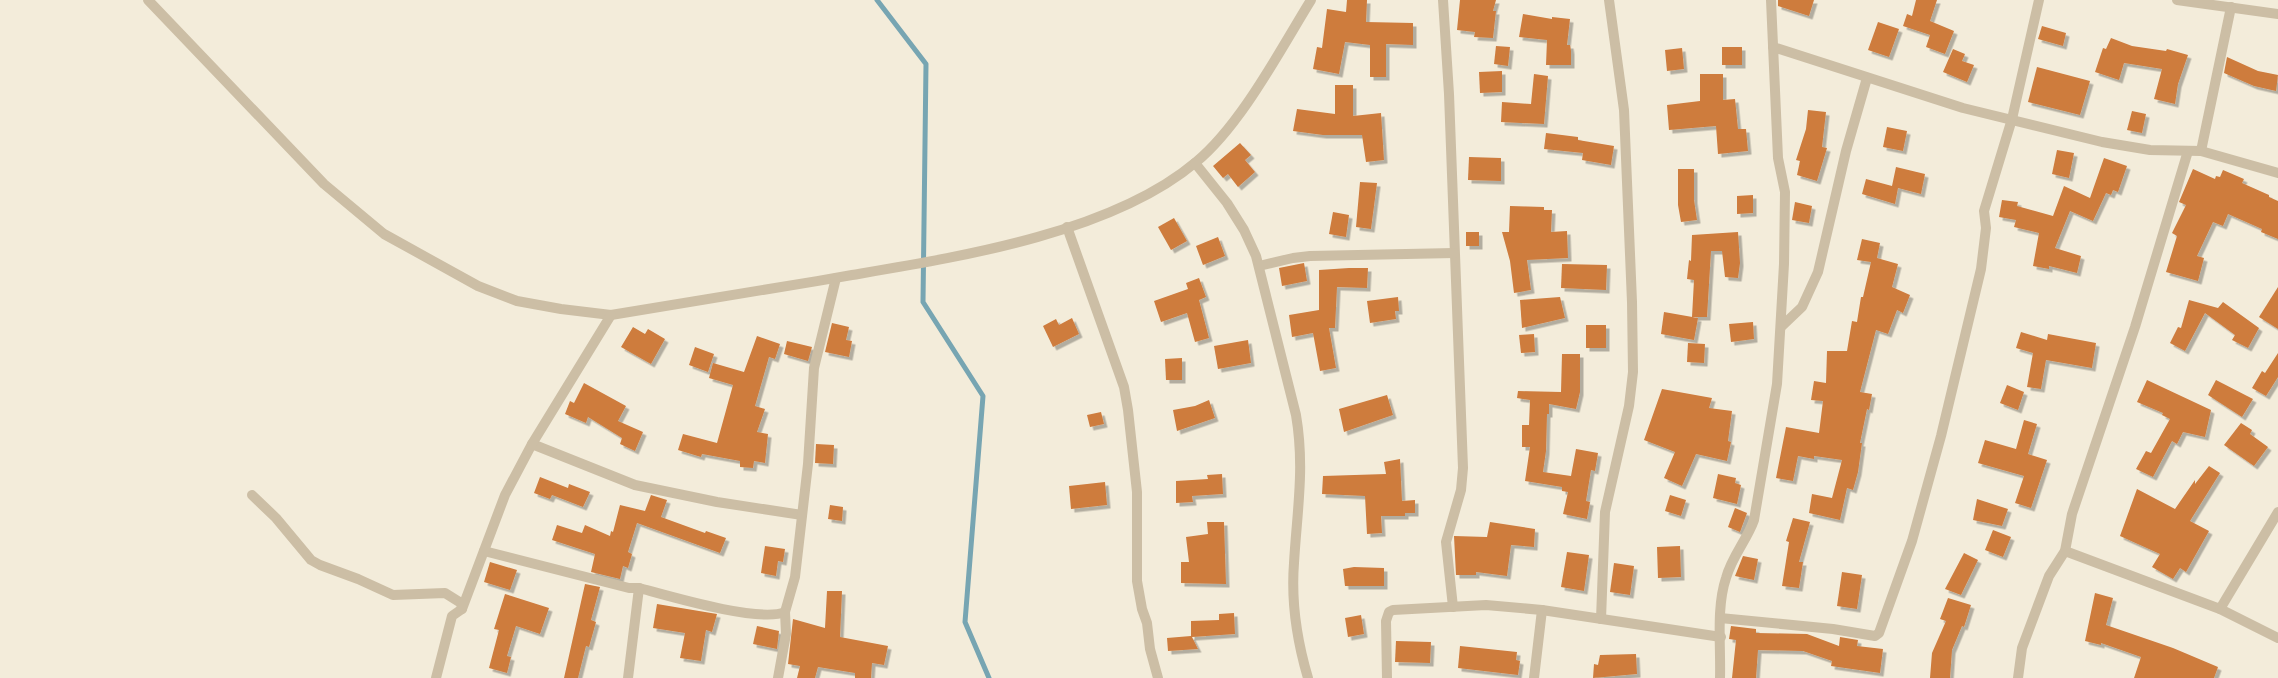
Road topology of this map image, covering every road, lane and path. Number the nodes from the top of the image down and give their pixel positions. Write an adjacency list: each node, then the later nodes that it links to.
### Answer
1 (148, 0): 21 (street)
2 (1311, 0): 15 (street)
3 (1443, 0): 18 (street)
4 (1609, 0): 36 (street)
5 (1771, 0): 10 (street)
6 (2039, 0): 12 (street)
7 (2177, 0): 8 (street)
8 (2231, 7): 9 (street); 14 (street)
9 (2278, 14)
10 (1773, 47): 11 (street); 22 (street)
11 (1867, 78): 12 (street); 22 (street)
12 (2012, 119): 13 (street); 35 (street)
13 (2188, 151): 14 (street); 28 (street)
14 (2201, 152): 16 (street)
15 (1195, 163): 17 (street); 19 (street)
16 (2278, 173)
17 (1067, 227): 20 (street); 42 (street)
18 (1454, 252): 19 (street); 30 (street)
19 (1259, 266): 43 (street)
20 (836, 278): 21 (street); 26 (street)
21 (611, 315): 23 (street)
22 (1781, 327): 35 (street)
23 (532, 444): 26 (street); 27 (street)
24 (252, 495): 31 (street)
25 (2278, 512): 32 (street)
26 (802, 515): 34 (street)
27 (484, 551): 29 (street); 31 (street)
28 (2065, 551): 32 (street); 47 (street)
29 (639, 588): 34 (street); 40 (street)
30 (1453, 607): 33 (street); 44 (street)
31 (462, 609): 39 (street)
32 (2220, 609): 38 (street)
33 (1542, 610): 36 (street); 45 (street)
34 (785, 612): 41 (street)
35 (1720, 618): 37 (street)
36 (1600, 619): 37 (street)
37 (1721, 637): 46 (street)
38 (2278, 638)
39 (436, 678)
40 (628, 678)
41 (778, 678)
42 (1158, 678)
43 (1308, 678)
44 (1387, 678)
45 (1534, 678)
46 (1720, 678)
47 (2018, 678)

